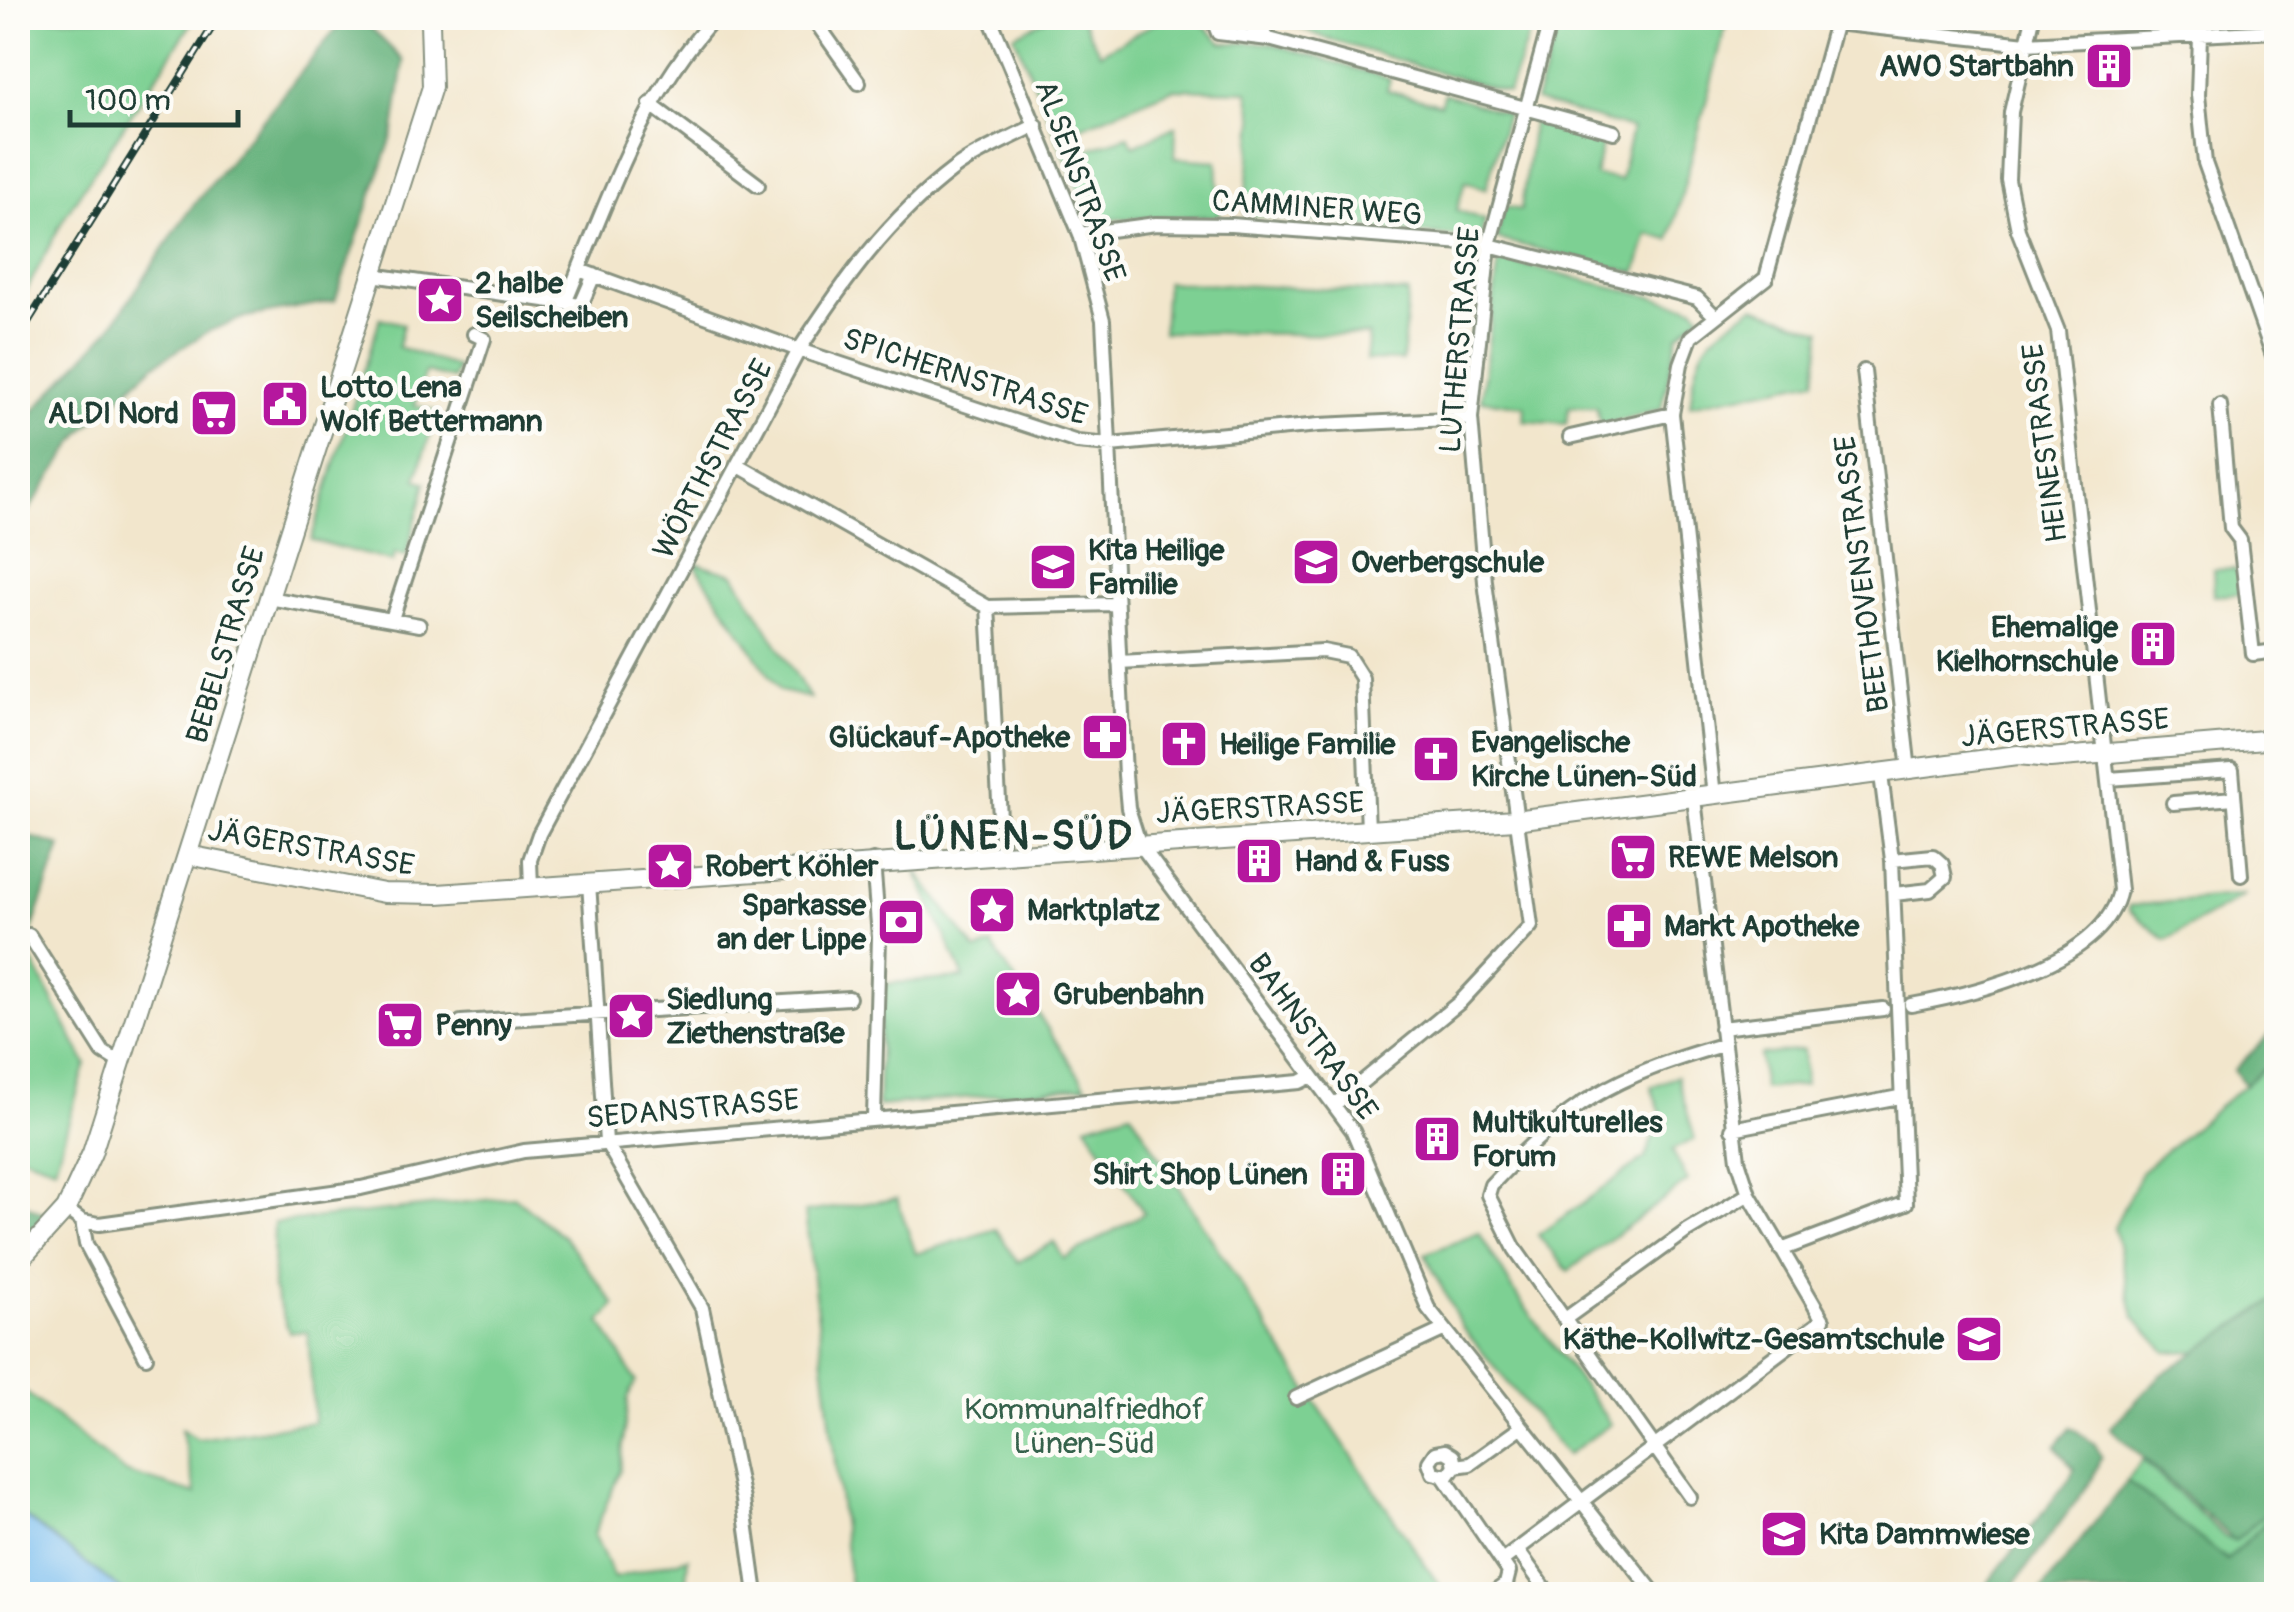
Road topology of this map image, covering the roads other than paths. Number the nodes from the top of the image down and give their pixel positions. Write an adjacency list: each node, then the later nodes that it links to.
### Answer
1 (714, 18): 15 (street)
2 (813, 18): 14 (street)
3 (990, 18): 17 (street, ALSENSTRASSE)
4 (1212, 18): 12 (street)
5 (1248, 18): 12 (street)
6 (1551, 18): 16 (street, LUTHERSTRASSE)
7 (2033, 18): 13 (street, HEINESTRASSE)
8 (429, 19): 23 (street, BEBELSTRASSE)
9 (1836, 20): 13 (street); 26 (street)
10 (2276, 31): 11 (street)
11 (2200, 36): 13 (street); 29 (street)
12 (1269, 39): 16 (street)
13 (2026, 44): 45 (street, HEINESTRASSE)
14 (859, 83)
15 (650, 104): 19 (street); 22 (street)
16 (1525, 106): 18 (street); 21 (street, LUTHERSTRASSE)
17 (1036, 126): 20 (street, ALSENSTRASSE); 28 (street, WÖRTHSTRASSE)
18 (1614, 132)
19 (758, 186)
20 (1080, 234): 21 (street, CAMMINER WEG); 35 (street, ALSENSTRASSE)
21 (1489, 246): 26 (street, CAMMINER WEG); 33 (street, LUTHERSTRASSE)
22 (579, 270): 24 (street, SPICHERNSTRASSE); 25 (street)
23 (372, 275): 25 (street); 37 (street, BEBELSTRASSE)
24 (594, 275): 25 (street); 28 (street, SPICHERNSTRASSE)
25 (565, 302)
26 (1716, 317): 32 (street)
27 (474, 334): 40 (street)
28 (799, 350): 35 (street, SPICHERNSTRASSE); 36 (street, WÖRTHSTRASSE)
29 (2276, 364)
30 (1864, 371): 46 (street, BEETHOVENSTRASSE)
31 (2220, 405): 42 (street)
32 (1672, 414): 34 (street); 49 (street)
33 (1471, 418): 35 (street, SPICHERNSTRASSE); 53 (street, LUTHERSTRASSE)
34 (1570, 437)
35 (1110, 444): 38 (street, ALSENSTRASSE)
36 (737, 466): 39 (street); 62 (street, WÖRTHSTRASSE)
37 (269, 598): 40 (street); 57 (street, BEBELSTRASSE)
38 (1116, 604): 39 (street); 43 (street, ALSENSTRASSE)
39 (988, 606): 56 (street)
40 (392, 620): 41 (street)
41 (419, 625)
42 (2276, 652)
43 (1119, 662): 54 (street); 55 (street, ALSENSTRASSE)
44 (2276, 739): 45 (street, JÄGERSTRASSE)
45 (2107, 752): 46 (street, JÄGERSTRASSE); 48 (street, HEINESTRASSE)
46 (1909, 771): 47 (street, JÄGERSTRASSE)
47 (1880, 774): 49 (street, JÄGERSTRASSE); 58 (street)
48 (2110, 779): 50 (street, JÄGERSTRASSE); 66 (street, HEINESTRASSE)
49 (1714, 796): 51 (street, JÄGERSTRASSE)
50 (2234, 798): 52 (street); 60 (street)
51 (1694, 799): 53 (street, JÄGERSTRASSE); 70 (street)
52 (2172, 803)
53 (1515, 820): 54 (street, JÄGERSTRASSE); 75 (street, LUTHERSTRASSE)
54 (1368, 830): 55 (street, JÄGERSTRASSE)
55 (1139, 843): 56 (street, JÄGERSTRASSE); 73 (street, BAHNSTRASSE)
56 (1002, 853): 59 (street, JÄGERSTRASSE)
57 (188, 855): 62 (street, JÄGERSTRASSE); 72 (street, BEBELSTRASSE)
58 (1892, 860): 63 (street); 63 (street)
59 (873, 861): 61 (street, JÄGERSTRASSE); 76 (street)
60 (2241, 875)
61 (589, 883): 62 (street, JÄGERSTRASSE); 68 (street)
62 (531, 888)
63 (1894, 894): 74 (street)
64 (29, 935): 72 (street)
65 (849, 998): 68 (street)
66 (1910, 1006)
67 (1883, 1010): 70 (street)
68 (596, 1013): 69 (street); 78 (street)
69 (461, 1022)
70 (1720, 1028): 71 (street)
71 (1722, 1045): 77 (street); 84 (street)
72 (121, 1063): 80 (street, BEBELSTRASSE)
73 (1312, 1076): 75 (street, BAHNSTRASSE); 76 (street, SEDANSTRASSE)
74 (1899, 1097): 77 (street); 82 (street)
75 (1334, 1105): 85 (street, BAHNSTRASSE)
76 (874, 1117): 78 (street, SEDANSTRASSE)
77 (1732, 1129): 79 (street)
78 (606, 1142): 81 (street, SEDANSTRASSE); 96 (street)
79 (1750, 1194): 82 (street); 84 (street)
80 (66, 1208): 81 (street); 83 (street, BEBELSTRASSE)
81 (82, 1221): 86 (street)
82 (1781, 1250): 89 (street)
83 (18, 1262)
84 (1565, 1319): 89 (street)
85 (1443, 1330): 87 (street); 88 (street, BAHNSTRASSE)
86 (146, 1358)
87 (1296, 1398)
88 (1520, 1428): 90 (street); 93 (street, BAHNSTRASSE)
89 (1657, 1448): 92 (street); 93 (street)
90 (1456, 1466): 91 (street); 91 (street)
91 (1444, 1477): 95 (street)
92 (1690, 1497)
93 (1581, 1506): 94 (street); 99 (street, BAHNSTRASSE)
94 (1518, 1551): 95 (street); 98 (street)
95 (1502, 1561): 97 (street)
96 (756, 1594)
97 (1492, 1594)
98 (1549, 1594)
99 (1655, 1594)

